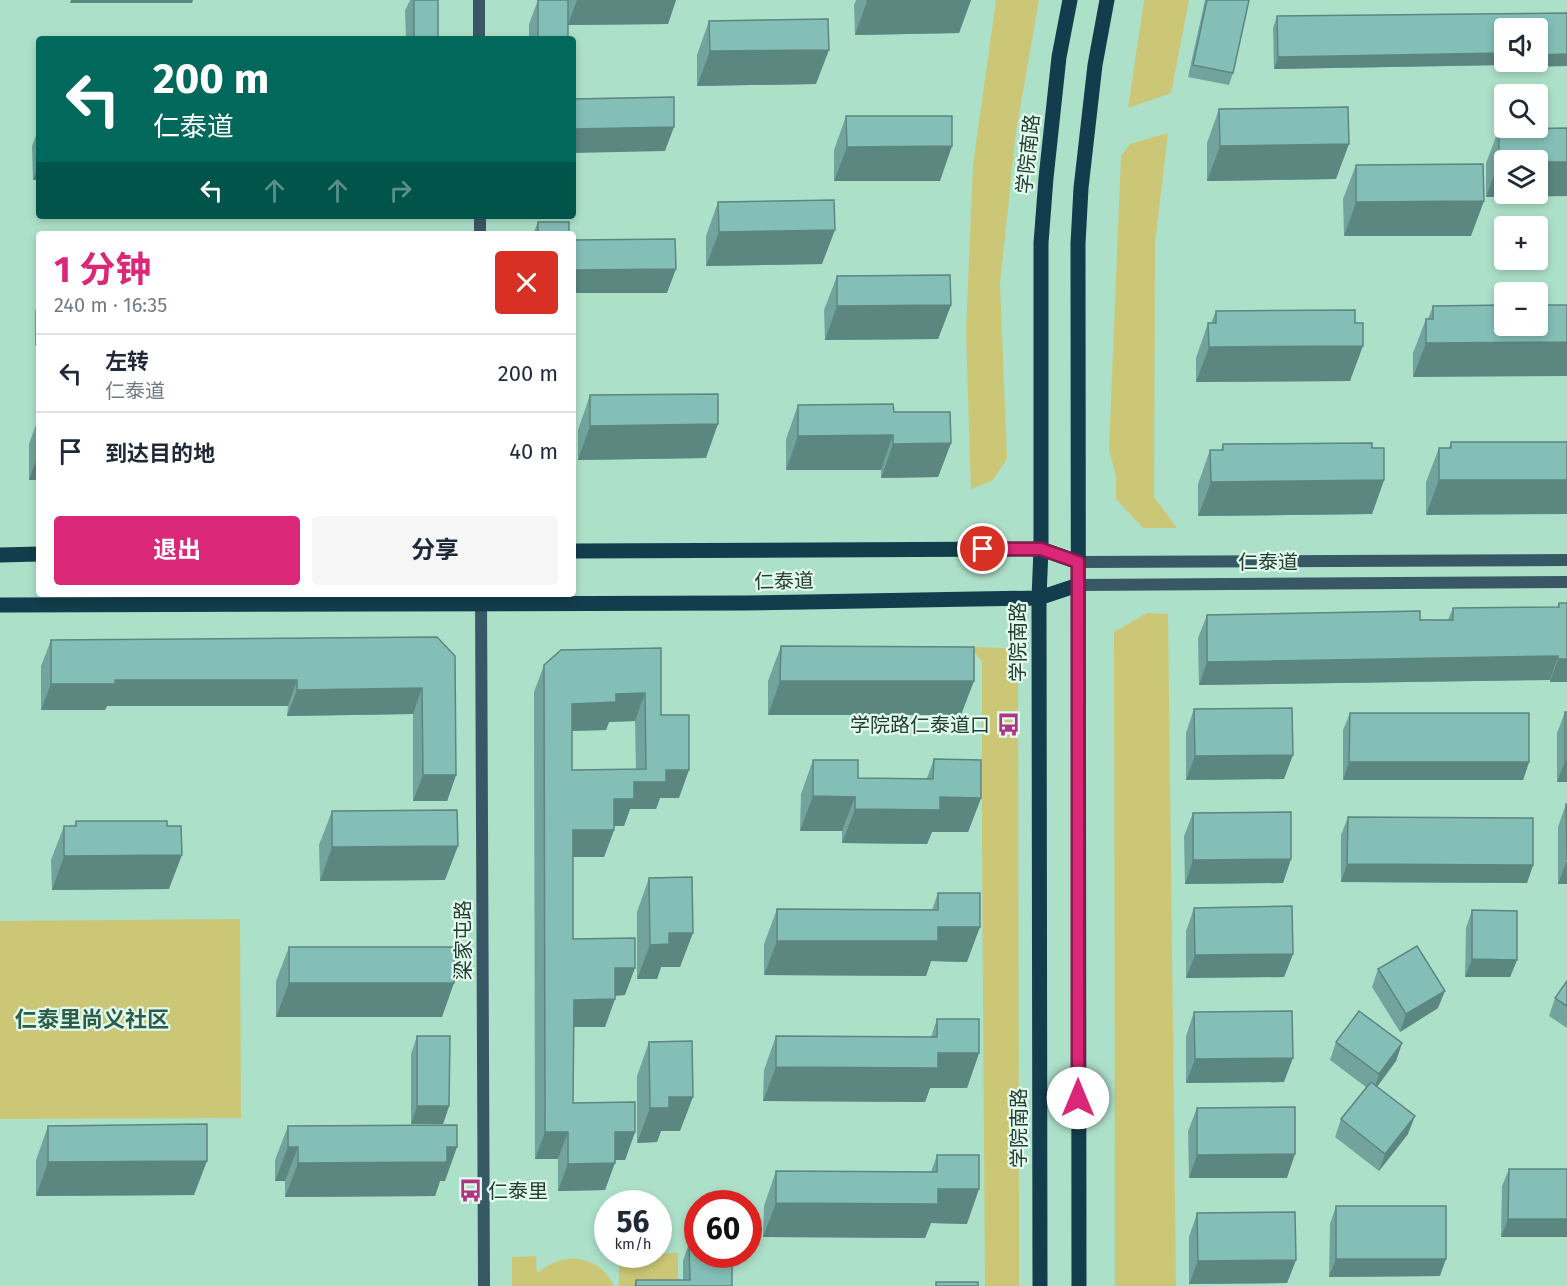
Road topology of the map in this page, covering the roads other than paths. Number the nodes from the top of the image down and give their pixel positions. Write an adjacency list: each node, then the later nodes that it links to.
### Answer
1 (479, 0): 4 (main road)
2 (1070, 0): 5 (main road, 学院南路)
3 (1107, 0): 10 (main road)
4 (479, 36)
5 (1041, 549): 6 (main road, 仁泰道); 10 (main road, 仁泰道); 13 (main road, 学院南路)
6 (576, 551)
7 (36, 554): 8 (main road)
8 (0, 555)
9 (1567, 560): 10 (main road, 仁泰道)
10 (1078, 562): 12 (main road)
11 (1567, 582): 12 (main road, 仁泰道)
12 (1078, 585): 13 (main road, 仁泰道); 18 (main road)
13 (1039, 598): 14 (main road, 仁泰道); 17 (main road, 学院南路)
14 (481, 599): 15 (main road, 仁泰道); 16 (main road, 梁家屯路)
15 (0, 605)
16 (484, 1286)
17 (1040, 1286)
18 (1079, 1286)

